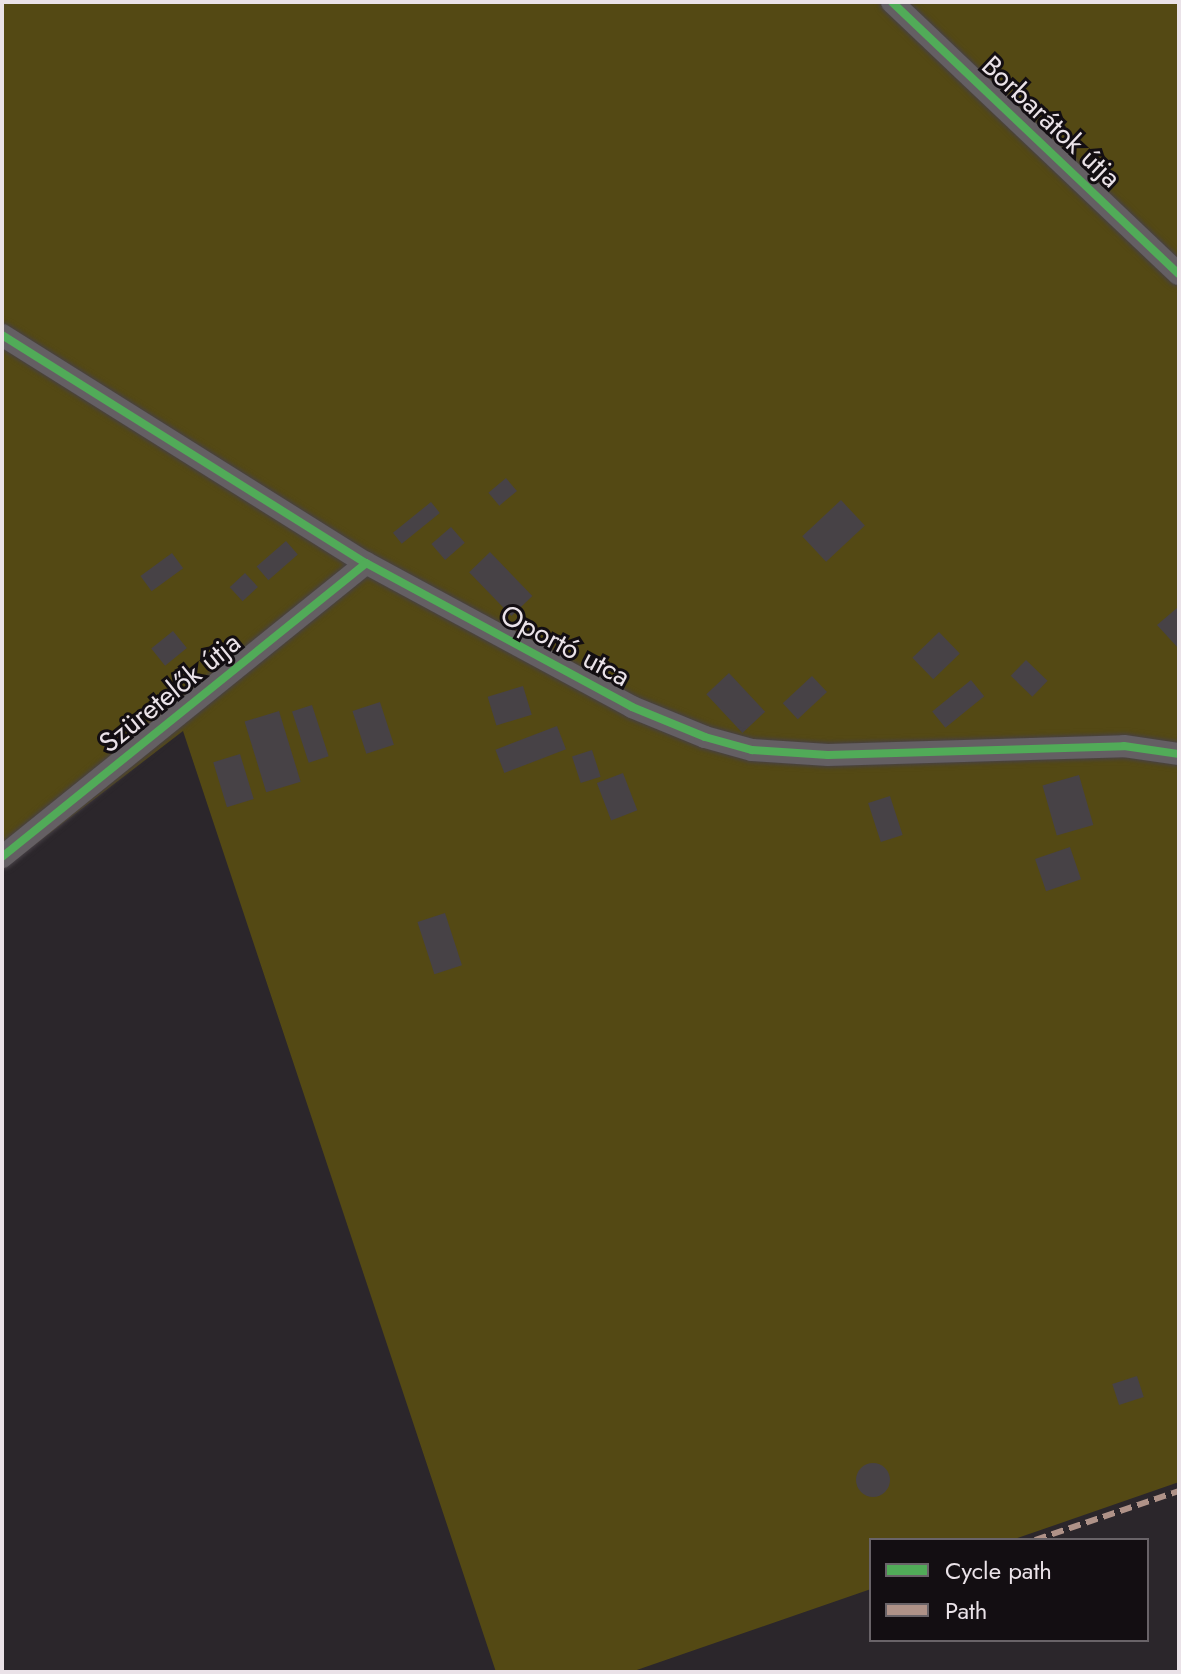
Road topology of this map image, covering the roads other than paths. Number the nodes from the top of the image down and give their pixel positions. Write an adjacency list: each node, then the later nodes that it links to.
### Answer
1 (892, 2): 2 (street, Borbarátok útja)
2 (1179, 274)
3 (2, 335): 4 (street, Oportó utca)
4 (366, 563): 5 (street, Oportó utca); 6 (street, Szüretelők útja)
5 (1179, 754)
6 (2, 857)

